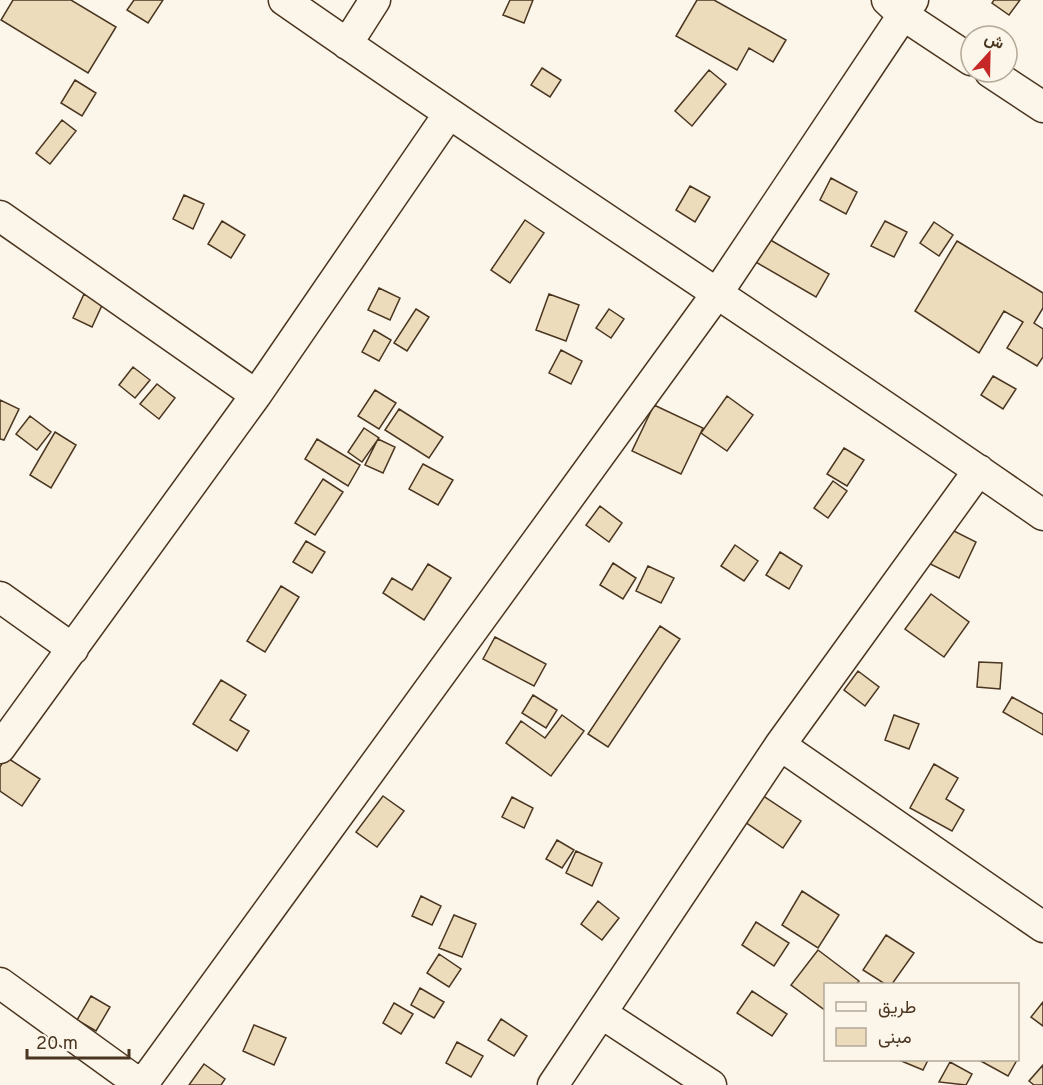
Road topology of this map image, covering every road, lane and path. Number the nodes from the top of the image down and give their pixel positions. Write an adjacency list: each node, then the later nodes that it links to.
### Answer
1 (284, 0): 4 (street)
2 (375, 0): 4 (street)
3 (901, 5): 5 (street); 10 (street)
4 (347, 44): 8 (street)
5 (959, 51)
6 (1008, 84): 7 (street)
7 (1043, 107)
8 (448, 114): 10 (street); 11 (street)
9 (0, 216): 11 (street)
10 (718, 292): 12 (street); 21 (street)
11 (256, 394): 15 (street)
12 (979, 470): 13 (street); 16 (street)
13 (1043, 515)
14 (0, 597): 15 (street)
15 (73, 649): 17 (street)
16 (780, 745): 18 (street); 20 (street)
17 (0, 748)
18 (1043, 927)
19 (0, 983): 21 (street)
20 (600, 1013): 22 (street); 23 (street)
21 (141, 1085)
22 (553, 1085)
23 (711, 1085)

